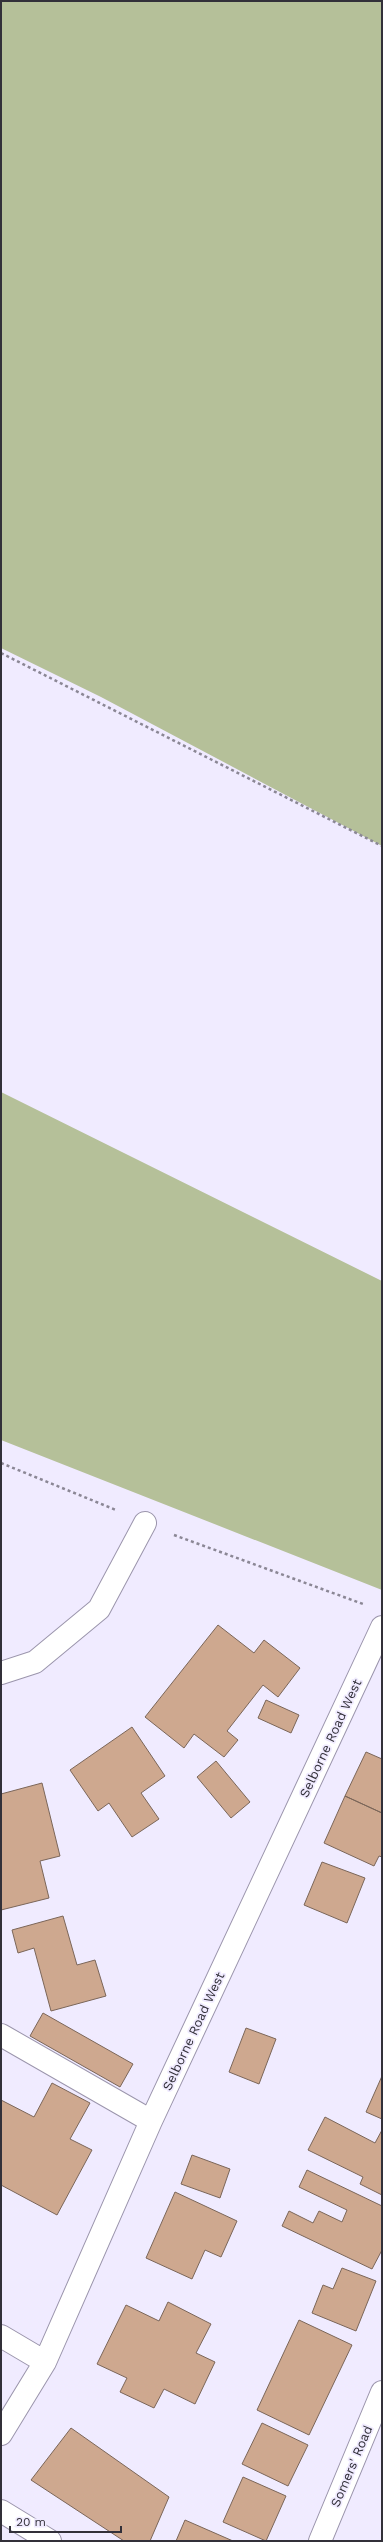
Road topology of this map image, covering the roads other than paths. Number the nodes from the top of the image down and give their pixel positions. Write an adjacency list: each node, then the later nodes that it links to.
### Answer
1 (145, 1523): 3 (street)
2 (382, 1627): 5 (street, Selborne Road West)
3 (1, 1673)
4 (1, 2035): 5 (street)
5 (151, 2121): 7 (street, Selborne Road West)
6 (1, 2336): 7 (street)
7 (45, 2362): 9 (street, Selborne Road West)
8 (382, 2392): 12 (street, Somers' Road)
9 (1, 2434)
10 (1, 2511): 11 (street)
11 (50, 2541)
12 (320, 2541)

